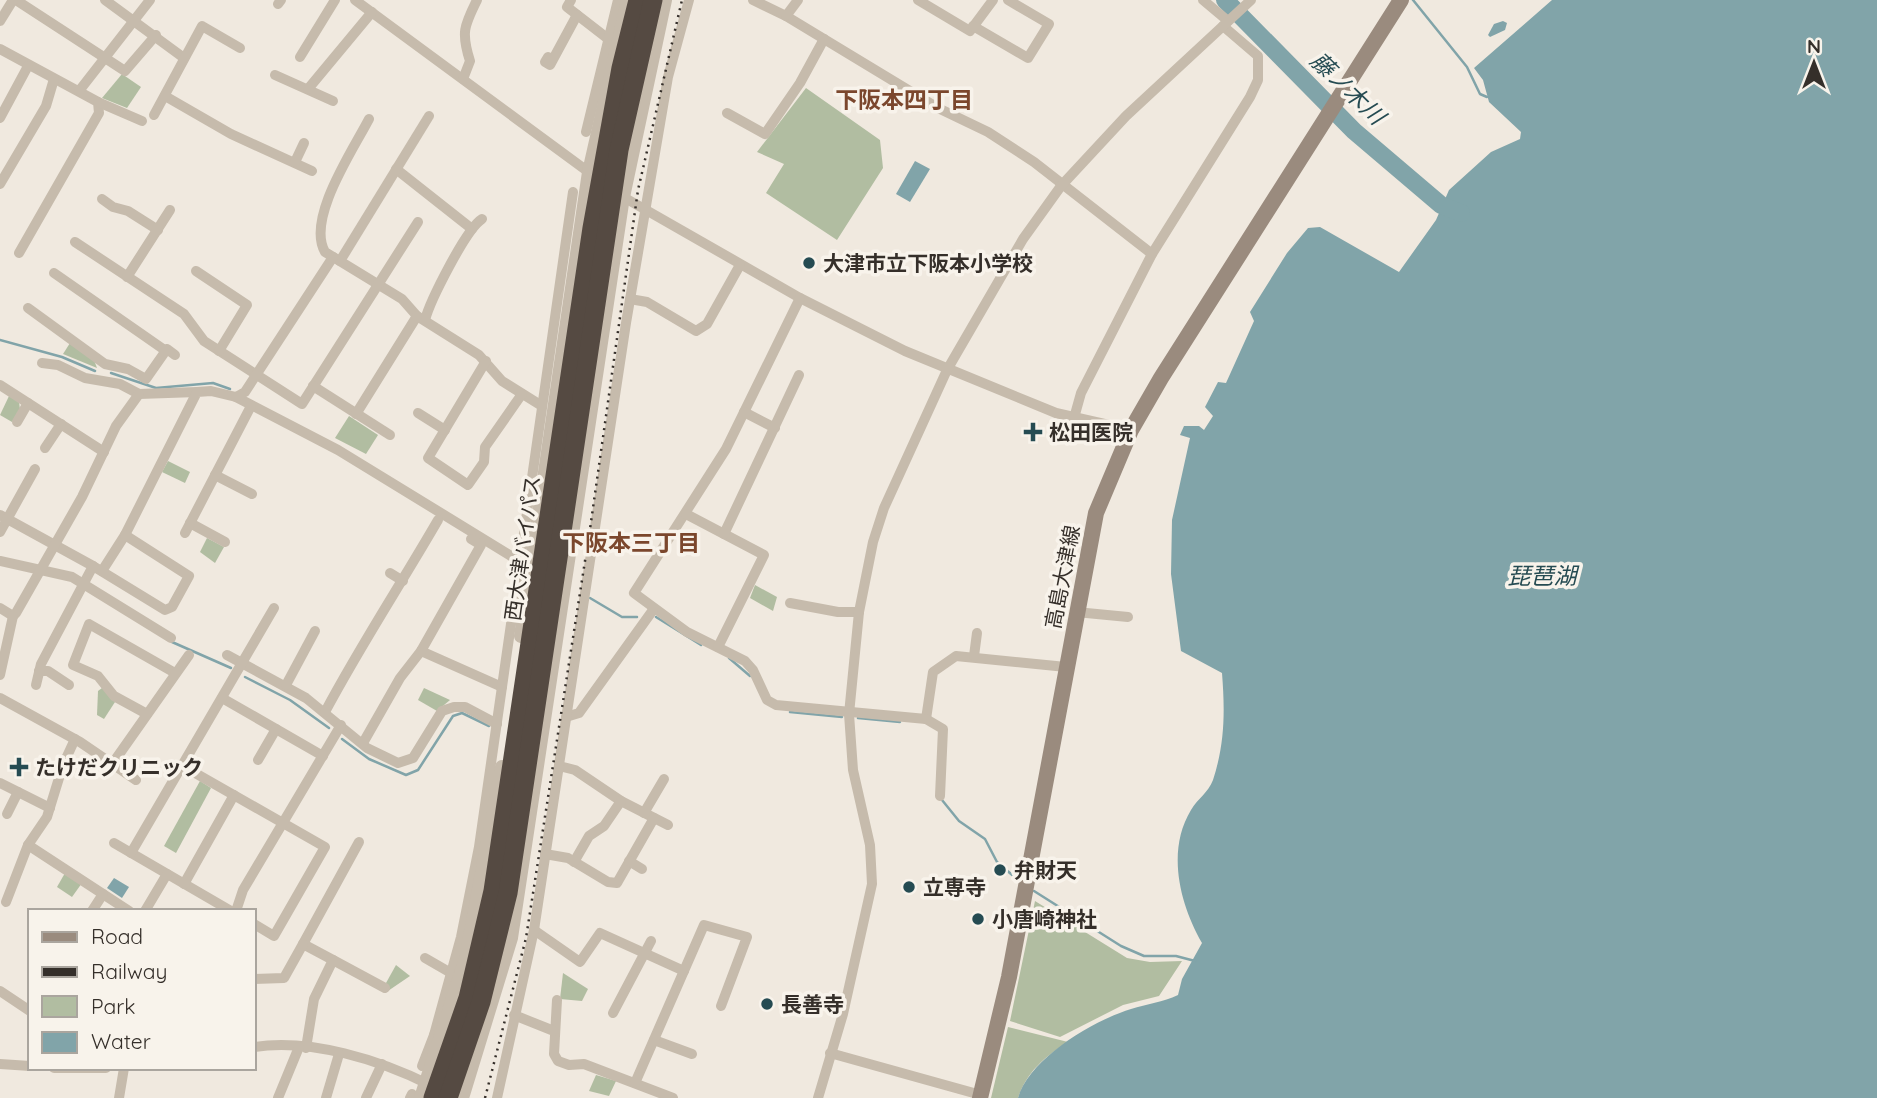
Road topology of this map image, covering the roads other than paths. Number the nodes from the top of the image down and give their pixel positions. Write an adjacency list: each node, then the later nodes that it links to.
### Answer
1 (14, 0): 26 (street); 34 (street)
2 (105, 0): 25 (street)
3 (150, 0): 25 (street)
4 (335, 0): 35 (street)
5 (355, 0): 22 (street)
6 (477, 0): 41 (street)
7 (572, 0): 23 (street)
8 (618, 0): 30 (street)
9 (628, 0): 42 (street)
10 (638, 0): 246 (highway, 西大津バイパス, bridge)
11 (653, 0): 253 (highway, 西大津バイパス, bridge)
12 (665, 0): 63 (street)
13 (689, 0): 66 (street)
14 (753, 0): 24 (street)
15 (798, 0): 24 (street)
16 (918, 0): 28 (street)
17 (993, 0): 28 (street)
18 (1008, 0): 28 (street)
19 (1203, 0): 27 (street)
20 (1401, 0): 114 (main road, 高島大津線)
21 (1245, 3): 27 (street)
22 (372, 12): 41 (street); 43 (street)
23 (577, 15): 30 (street); 36 (street)
24 (786, 16): 31 (street)
25 (135, 19): 29 (street); 34 (street)
26 (0, 21)
27 (1227, 22): 61 (street); 74 (street)
28 (973, 26)
29 (156, 35): 34 (street); 37 (street)
30 (607, 38): 42 (street)
31 (824, 39): 48 (street); 61 (street)
32 (240, 48): 37 (street)
33 (0, 49): 38 (street)
34 (106, 56): 44 (street)
35 (300, 57)
36 (548, 57)
37 (184, 58): 45 (street)
38 (28, 66): 40 (street); 51 (street)
39 (275, 75): 43 (street)
40 (54, 79): 44 (street); 60 (street)
41 (463, 79): 59 (street)
42 (598, 86): 54 (street); 59 (street)
43 (308, 89): 46 (street)
44 (79, 92): 47 (street)
45 (165, 96): 49 (street); 56 (street)
46 (333, 101)
47 (97, 102): 53 (street); 73 (street)
48 (727, 113)
49 (154, 115)
50 (429, 116): 57 (street)
51 (0, 118)
52 (369, 119): 75 (street)
53 (142, 121)
54 (586, 132)
55 (304, 143): 56 (street)
56 (295, 162): 58 (street)
57 (396, 169): 70 (street); 75 (street)
58 (312, 171)
59 (589, 172): 63 (street); 67 (street)
60 (0, 184)
61 (1061, 186): 74 (street); 93 (street)
62 (573, 192): 67 (street)
63 (623, 197): 66 (street); 80 (street)
64 (102, 199): 71 (street)
65 (170, 209): 71 (street)
66 (646, 209): 76 (street); 82 (street)
67 (576, 218): 77 (street)
68 (482, 219): 70 (street)
69 (418, 222): 83 (street)
70 (472, 229): 88 (street)
71 (158, 230): 81 (street)
72 (75, 242): 81 (street)
73 (19, 253)
74 (1152, 254): 109 (street)
75 (337, 259): 83 (street); 94 (street)
76 (740, 265): 84 (street); 85 (street)
77 (569, 267): 80 (street); 86 (street)
78 (196, 271): 89 (street)
79 (54, 273): 92 (street)
80 (611, 274): 82 (street); 139 (street)
81 (127, 277): 89 (street)
82 (634, 280): 85 (street)
83 (377, 284): 88 (street); 98 (street)
84 (800, 298): 93 (street); 106 (street)
85 (630, 299): 140 (street)
86 (563, 304): 104 (street); 138 (street)
87 (28, 308): 92 (street)
88 (421, 318): 90 (street); 108 (street)
89 (219, 351): 94 (street)
90 (486, 361): 101 (street); 113 (street)
91 (42, 363): 96 (street)
92 (105, 364): 96 (street)
93 (947, 370): 109 (street); 145 (street)
94 (258, 374): 98 (street); 102 (street)
95 (799, 375): 112 (street)
96 (100, 382): 100 (street)
97 (0, 384): 103 (street)
98 (313, 386): 108 (street)
99 (197, 392): 100 (street); 102 (street); 128 (street)
100 (139, 394): 118 (street)
101 (522, 394): 104 (street); 113 (street)
102 (236, 397): 105 (street)
103 (29, 403): 110 (street); 111 (street)
104 (542, 406): 132 (street)
105 (249, 409): 115 (street); 120 (street); 132 (street)
106 (744, 412): 112 (street); 123 (street)
107 (418, 413): 113 (street)
108 (356, 414): 116 (street)
109 (1074, 418): 114 (street)
110 (17, 422)
111 (61, 424): 117 (street); 118 (street)
112 (775, 428): 127 (street)
113 (445, 430)
114 (1131, 430): 146 (main road, 高島大津線)
115 (286, 433)
116 (390, 435)
117 (45, 447)
118 (104, 452): 130 (street)
119 (35, 469): 124 (street)
120 (215, 475): 121 (street); 129 (street)
121 (252, 494)
122 (425, 512): 125 (street)
123 (686, 514): 127 (street); 144 (street)
124 (4, 517): 126 (street); 130 (street)
125 (438, 520): 136 (street); 153 (street)
126 (0, 532)
127 (724, 534): 152 (street)
128 (125, 535): 134 (street); 134 (street)
129 (225, 542)
130 (55, 545): 133 (street); 134 (street)
131 (0, 561): 133 (street)
132 (521, 562): 138 (street)
133 (41, 569): 137 (street); 147 (street)
134 (98, 569): 137 (street)
135 (390, 573): 136 (street)
136 (403, 581): 168 (street)
137 (84, 583): 151 (street); 159 (street)
138 (524, 584): 139 (street); 165 (street); 177 (street)
139 (565, 589): 140 (street); 179 (street)
140 (584, 599): 171 (street)
141 (790, 603): 145 (street)
142 (0, 608): 147 (street)
143 (274, 608): 157 (street)
144 (653, 610): 152 (street); 171 (street)
145 (859, 612): 170 (street)
146 (1076, 612): 148 (street); 158 (main road, 高島大津線)
147 (13, 615): 162 (street)
148 (1128, 617)
149 (315, 632): 164 (street)
150 (977, 633): 156 (street)
151 (171, 638)
152 (718, 647): 170 (street)
153 (421, 651): 165 (street); 178 (street)
154 (189, 655): 160 (street)
155 (227, 655): 157 (street)
156 (974, 656): 158 (street); 172 (street)
157 (243, 664): 164 (street); 167 (street)
158 (1066, 667): 248 (main road, 高島大津線)
159 (39, 671): 161 (street); 163 (street)
160 (175, 673): 169 (street); 169 (street)
161 (69, 674)
162 (0, 675)
163 (36, 685)
164 (286, 685): 168 (street)
165 (502, 687): 173 (street)
166 (0, 698): 176 (street)
167 (222, 698): 175 (street); 184 (street)
168 (326, 712): 174 (street)
169 (147, 714): 183 (street)
170 (849, 714): 172 (street); 239 (street)
171 (566, 717): 180 (street)
172 (926, 719): 191 (street)
173 (497, 724): 177 (street); 178 (street)
174 (341, 725): 178 (street); 181 (street)
175 (276, 729): 181 (street); 182 (street)
176 (75, 739): 183 (street); 193 (street)
177 (500, 743): 179 (street); 223 (street); 233 (street)
178 (363, 744)
179 (542, 749): 180 (street); 254 (street)
180 (561, 752): 185 (street)
181 (323, 755): 196 (street)
182 (258, 760)
183 (113, 763): 187 (street)
184 (181, 765): 190 (street); 201 (street)
185 (559, 766): 192 (street); 202 (street)
186 (664, 779): 195 (street)
187 (136, 780)
188 (0, 783): 189 (street)
189 (19, 792): 193 (street); 194 (street)
190 (234, 795): 196 (street); 207 (street)
191 (940, 796)
192 (621, 801): 195 (street); 204 (street)
193 (50, 808): 200 (street)
194 (7, 814)
195 (649, 815): 197 (street); 203 (street)
196 (282, 822): 214 (street); 215 (street)
197 (668, 825)
198 (359, 842): 218 (street)
199 (114, 843): 201 (street)
200 (28, 845): 208 (street); 209 (street)
201 (131, 853): 206 (street)
202 (545, 854): 204 (street); 216 (street)
203 (629, 861): 204 (street); 205 (street)
204 (574, 862)
205 (642, 869)
206 (167, 874): 207 (street); 212 (street)
207 (184, 884): 213 (street)
208 (103, 894): 210 (street); 211 (street)
209 (6, 902)
210 (93, 909)
211 (126, 909)
212 (146, 909)
213 (229, 909)
214 (234, 909)
215 (256, 925)
216 (534, 930): 219 (street); 231 (street)
217 (651, 941): 219 (street)
218 (303, 944): 221 (street); 224 (street)
219 (644, 953): 222 (street); 230 (street)
220 (425, 958): 223 (street)
221 (333, 960): 225 (street); 236 (street)
222 (684, 971): 228 (street); 234 (street)
223 (451, 973): 233 (street)
224 (256, 979)
225 (385, 988)
226 (0, 991): 229 (street)
227 (557, 1000): 232 (street)
228 (721, 1006)
229 (28, 1009)
230 (612, 1013)
231 (514, 1015): 232 (street); 255 (street)
232 (554, 1031): 245 (street)
233 (438, 1036): 243 (street); 246 (street)
234 (654, 1040): 238 (street); 245 (street)
235 (256, 1047): 236 (street)
236 (303, 1048): 237 (street); 250 (street)
237 (339, 1054): 241 (street); 251 (street)
238 (692, 1054)
239 (830, 1054): 248 (street); 257 (street)
240 (0, 1064): 242 (street)
241 (382, 1064): 246 (street); 252 (street)
242 (28, 1066)
243 (422, 1066)
244 (124, 1070): 249 (street)
245 (635, 1083): 256 (street)
246 (430, 1091): 247 (street); 254 (street)
247 (415, 1096)
248 (980, 1097)
249 (119, 1098)
250 (278, 1098)
251 (326, 1098)
252 (366, 1098)
253 (449, 1098)
254 (460, 1098)
255 (497, 1098)
256 (673, 1098)
257 (818, 1098)

